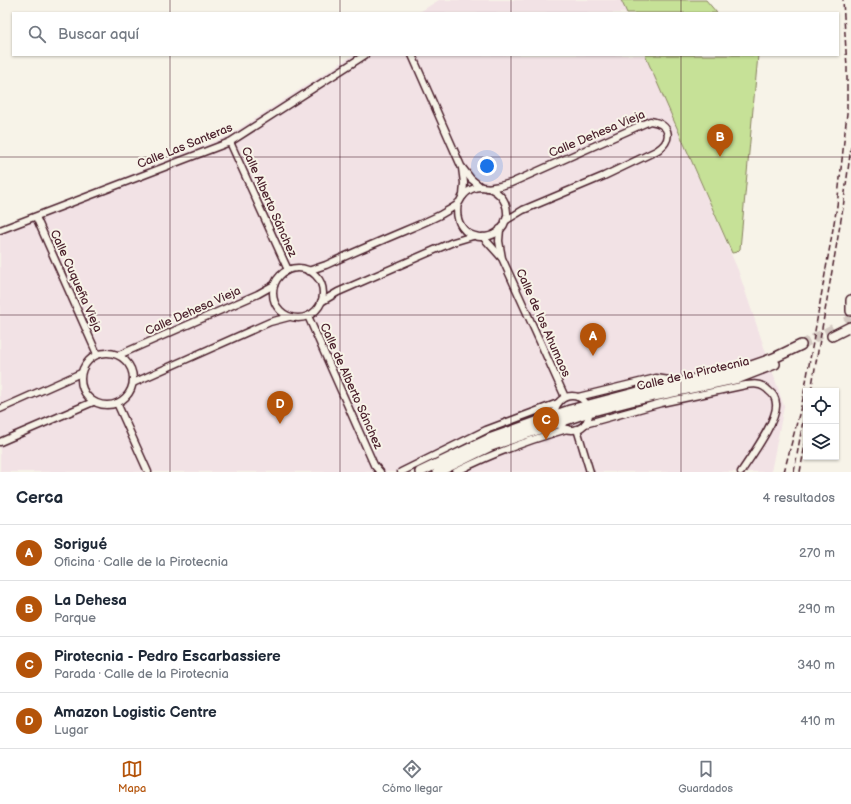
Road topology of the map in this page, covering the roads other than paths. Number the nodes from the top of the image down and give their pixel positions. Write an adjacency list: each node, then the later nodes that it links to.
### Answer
1 (363, 56): 3 (street, Calle Las Santeras)
2 (412, 56): 4 (street)
3 (230, 142): 8 (street, Calle Las Santeras); 15 (street, Calle Alberto Sánchez)
4 (462, 166): 5 (street); 6 (street)
5 (484, 187): 6 (street); 9 (street); 9 (street, Calle Dehesa Vieja)
6 (463, 196): 7 (street)
7 (458, 203): 12 (street); 16 (street)
8 (36, 217): 11 (street, Calle Las Santeras); 25 (street, Calle Cuqueña Vieja)
9 (505, 221): 10 (street)
10 (500, 229): 13 (street); 14 (street, Calle de los Ahumaos)
11 (0, 230)
12 (473, 236): 13 (street); 19 (street)
13 (483, 237): 14 (street, Calle de los Ahumaos)
14 (502, 258): 30 (street, Calle de los Ahumaos)
15 (288, 270): 16 (street); 17 (street)
16 (308, 271): 19 (street)
17 (274, 285): 22 (street); 26 (street, Calle Dehesa Vieja)
18 (851, 300): 20 (main road)
19 (322, 302): 21 (street)
20 (851, 311)
21 (308, 316): 22 (street); 42 (street, Calle de Alberto Sánchez)
22 (289, 317): 29 (street)
23 (848, 324): 24 (main road)
24 (833, 332)
25 (97, 354): 26 (street); 27 (street)
26 (119, 355): 29 (street)
27 (81, 373): 32 (street); 36 (street)
28 (682, 382): 31 (street, Calle de la Pirotecnia); 35 (main road, Calle de la Pirotecnia); 35 (main road, Calle de la Pirotecnia)
29 (133, 383): 33 (street)
30 (565, 397): 31 (street, Calle de la Pirotecnia); 34 (street)
31 (578, 397): 35 (street)
32 (93, 402): 33 (street); 41 (street)
33 (117, 403): 43 (street)
34 (558, 403): 37 (street); 46 (street)
35 (588, 408): 37 (main road, Calle de la Pirotecnia); 38 (street)
36 (0, 409)
37 (557, 419): 39 (street); 47 (main road, Calle de la Pirotecnia); 48 (main road, Calle de la Pirotecnia)
38 (585, 424): 40 (street, Calle de la Pirotecnia); 51 (street, Calle de la Pirotecnia)
39 (567, 429): 40 (street); 49 (street)
40 (578, 429): 50 (street)
41 (0, 442)
42 (374, 464): 44 (street, Calle de Alberto Sánchez); 45 (street, Calle de Alberto Sánchez)
43 (148, 472)
44 (374, 472)
45 (380, 472)
46 (401, 472)
47 (420, 472)
48 (438, 472)
49 (456, 472)
50 (590, 472)
51 (741, 472)

